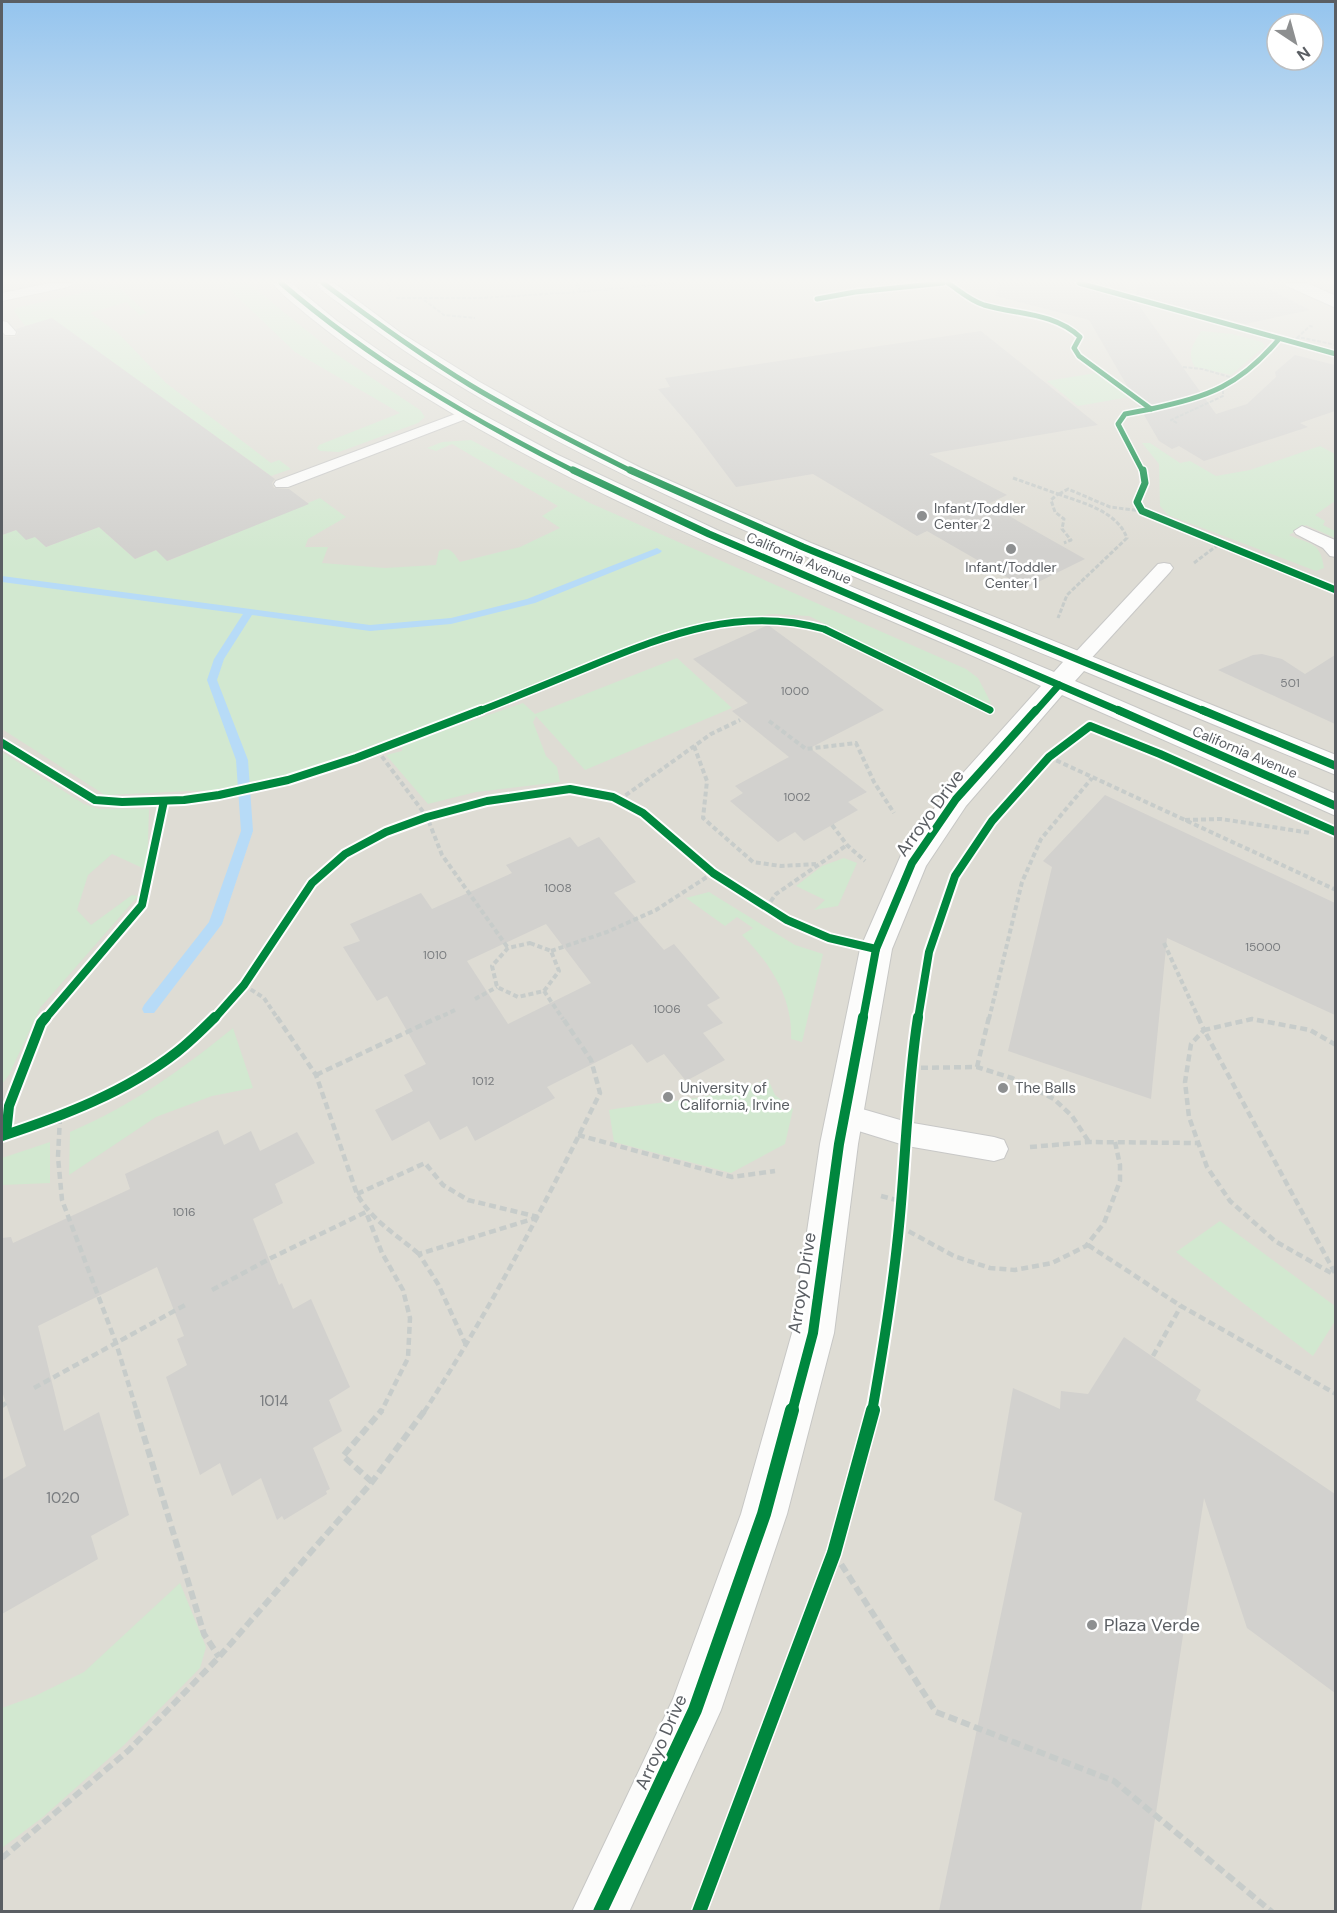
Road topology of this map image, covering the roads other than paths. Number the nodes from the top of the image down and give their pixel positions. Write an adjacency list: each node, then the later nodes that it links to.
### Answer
1 (398, 372): 3 (main road, California Avenue)
2 (453, 372): 8 (main road, California Avenue)
3 (466, 414): 4 (lane); 8 (main road, California Avenue)
4 (282, 484)
5 (1302, 531): 6 (lane)
6 (1335, 552)
7 (1164, 568): 8 (lane)
8 (1069, 672): 9 (main road, California Avenue); 10 (main road, California Avenue); 11 (main road, Arroyo Drive)
9 (1335, 766)
10 (1335, 806)
11 (845, 1116): 12 (lane); 13 (main road, Arroyo Drive)
12 (994, 1149)
13 (604, 1910)

